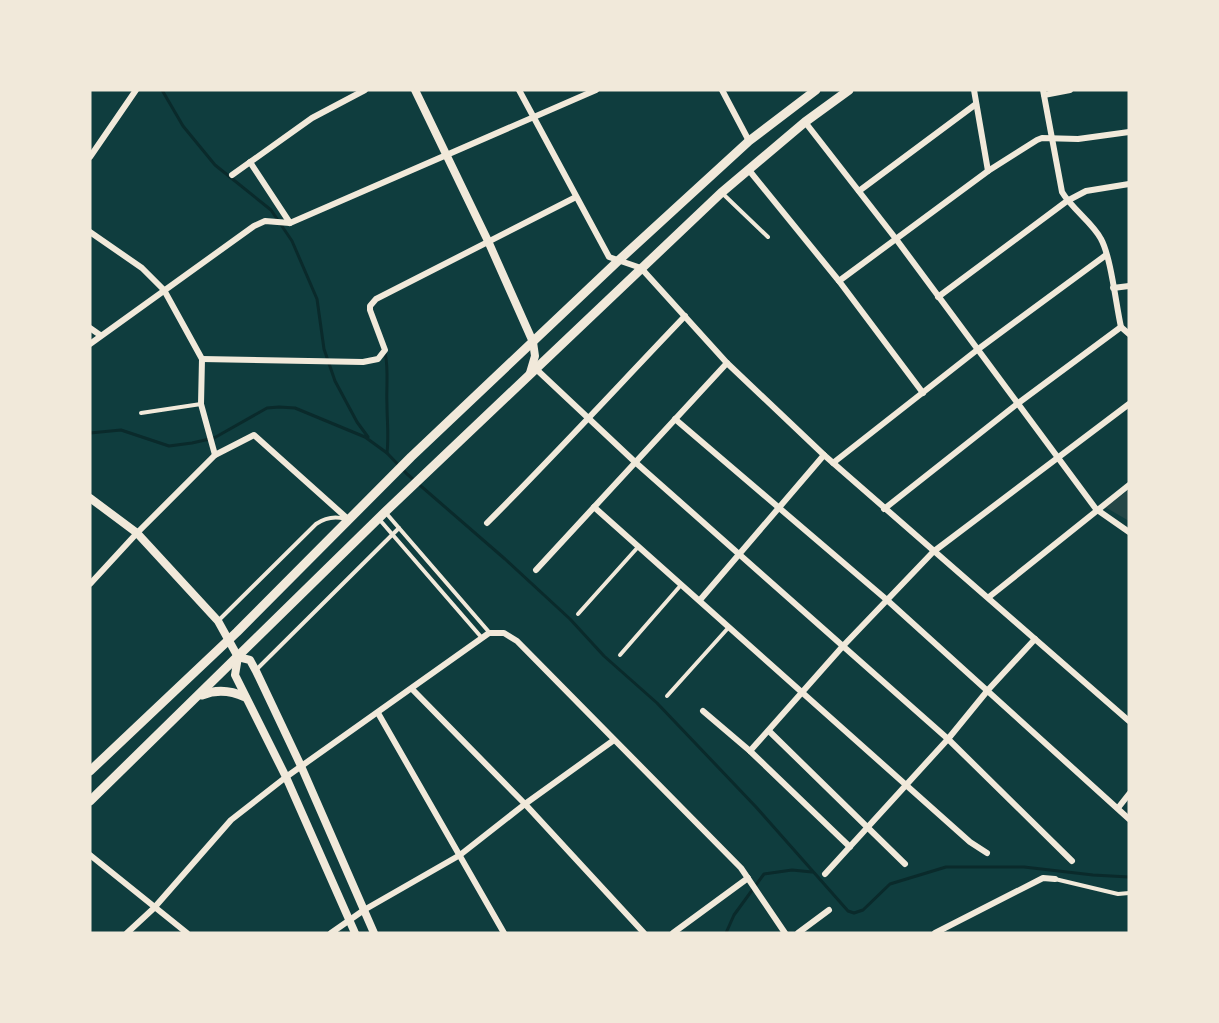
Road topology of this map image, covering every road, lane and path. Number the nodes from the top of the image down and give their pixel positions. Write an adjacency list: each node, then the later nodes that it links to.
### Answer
1 (136, 90): 19 (street)
2 (365, 90): 20 (street)
3 (415, 90): 18 (street)
4 (519, 90): 13 (street)
5 (596, 90): 13 (street)
6 (722, 90): 17 (street)
7 (816, 90): 17 (main road)
8 (849, 90): 14 (main road)
9 (974, 90): 12 (street)
10 (1070, 90): 11 (street)
11 (1044, 92): 16 (street)
12 (976, 104): 22 (street); 25 (street)
13 (533, 118): 18 (street); 27 (street)
14 (805, 122): 21 (main road); 25 (street)
15 (1129, 132): 16 (street)
16 (1051, 138): 22 (street); 28 (street)
17 (749, 141): 35 (main road)
18 (447, 155): 29 (street); 33 (street)
19 (90, 157)
20 (250, 162): 23 (street); 29 (street)
21 (748, 169): 26 (main road); 37 (street)
22 (988, 171): 32 (street)
23 (232, 175)
24 (1129, 184): 28 (street)
25 (859, 191): 32 (street)
26 (721, 193): 31 (lane); 36 (main road)
27 (576, 197): 33 (street); 35 (street)
28 (1067, 201): 34 (street); 41 (street)
29 (290, 223): 40 (street)
30 (90, 232): 40 (street)
31 (768, 237)
32 (896, 239): 37 (street); 41 (street)
33 (488, 241): 47 (street); 50 (street)
34 (1106, 255): 39 (street); 49 (street)
35 (618, 261): 36 (street); 47 (main road)
36 (641, 268): 42 (street); 52 (main road)
37 (839, 280): 53 (street)
38 (1129, 285): 39 (street)
39 (1113, 288): 43 (street)
40 (164, 290): 46 (street); 50 (street)
41 (938, 297): 49 (street)
42 (685, 316): 51 (street); 58 (street)
43 (1120, 327): 45 (street); 55 (street)
44 (90, 328): 46 (street)
45 (1129, 334)
46 (100, 335): 48 (street)
47 (533, 342): 52 (street); 72 (main road)
48 (90, 344)
49 (977, 350): 53 (street); 55 (street)
50 (202, 359): 54 (street)
51 (727, 363): 59 (street); 61 (street)
52 (533, 370): 58 (street); 71 (main road)
53 (923, 393): 64 (street)
54 (201, 404): 57 (lane); 60 (street)
55 (1017, 404): 62 (street); 69 (street)
56 (1129, 404): 62 (street)
57 (141, 413)
58 (587, 418): 63 (street); 73 (street)
59 (675, 418): 63 (street); 68 (street)
60 (215, 455): 72 (street); 76 (street)
61 (824, 455): 64 (street); 68 (street)
62 (1058, 458): 70 (street); 79 (street)
63 (635, 462): 67 (street); 80 (street)
64 (832, 463): 69 (street)
65 (1129, 485): 70 (street)
66 (90, 498): 76 (street)
67 (594, 507): 78 (street); 81 (street)
68 (778, 508): 80 (street); 86 (street)
69 (884, 509): 79 (street)
70 (1096, 509): 75 (street); 84 (street)
71 (382, 515): 74 (lane); 77 (lane); 96 (main road)
72 (349, 520): 88 (lane); 92 (main road)
73 (487, 524)
74 (399, 528): 77 (lane); 90 (lane)
75 (1129, 531)
76 (137, 533): 82 (street); 88 (street)
77 (393, 534): 91 (lane); 97 (lane)
78 (638, 546): 83 (street); 87 (lane)
79 (933, 552): 84 (street); 86 (street)
80 (739, 554): 85 (street); 94 (street)
81 (536, 570)
82 (90, 584)
83 (681, 584): 85 (street); 95 (lane)
84 (989, 597): 93 (street)
85 (700, 600): 89 (street)
86 (887, 600): 94 (street); 99 (street)
87 (578, 614)
88 (219, 621): 92 (street)
89 (729, 626): 100 (street); 102 (lane)
90 (489, 633): 91 (street); 109 (street)
91 (482, 638): 98 (street)
92 (230, 639): 96 (street); 112 (main road)
93 (1035, 639): 99 (street); 106 (street)
94 (843, 646): 100 (street); 108 (street)
95 (620, 655)
96 (238, 657): 97 (street); 101 (main road); 103 (street)
97 (256, 670): 111 (street)
98 (412, 689): 105 (street); 117 (street)
99 (988, 690): 108 (street); 118 (street)
100 (804, 692): 107 (street); 114 (street)
101 (199, 695): 103 (main road); 116 (main road)
102 (667, 696)
103 (245, 697): 113 (street)
104 (703, 711): 110 (street)
105 (378, 713): 111 (street); 124 (street)
106 (1129, 721)
107 (769, 731): 110 (street); 120 (street)
108 (948, 739): 114 (street); 125 (street)
109 (614, 740): 117 (street); 128 (street)
110 (750, 751): 121 (street)
111 (301, 766): 113 (street); 132 (street)
112 (90, 771)
113 (286, 777): 131 (street); 134 (street)
114 (906, 783): 120 (street); 122 (street)
115 (1129, 794): 118 (street)
116 (90, 801)
117 (525, 804): 124 (street); 141 (street)
118 (1118, 808): 119 (street)
119 (1129, 819)
120 (868, 827): 121 (street); 126 (street)
121 (850, 847): 127 (street)
122 (987, 853)
123 (90, 855): 131 (street)
124 (460, 855): 132 (street); 140 (street)
125 (1072, 861)
126 (905, 864)
127 (825, 874)
128 (748, 878): 142 (street); 143 (street)
129 (1055, 879): 130 (lane); 145 (street)
130 (1129, 893)
131 (154, 908): 135 (street); 136 (street)
132 (364, 910): 134 (street); 139 (street)
133 (829, 910): 144 (street)
134 (349, 920): 137 (street); 138 (street)
135 (127, 933)
136 (187, 933)
137 (331, 933)
138 (355, 933)
139 (374, 933)
140 (504, 933)
141 (644, 933)
142 (673, 933)
143 (785, 933)
144 (798, 933)
145 (935, 933)

